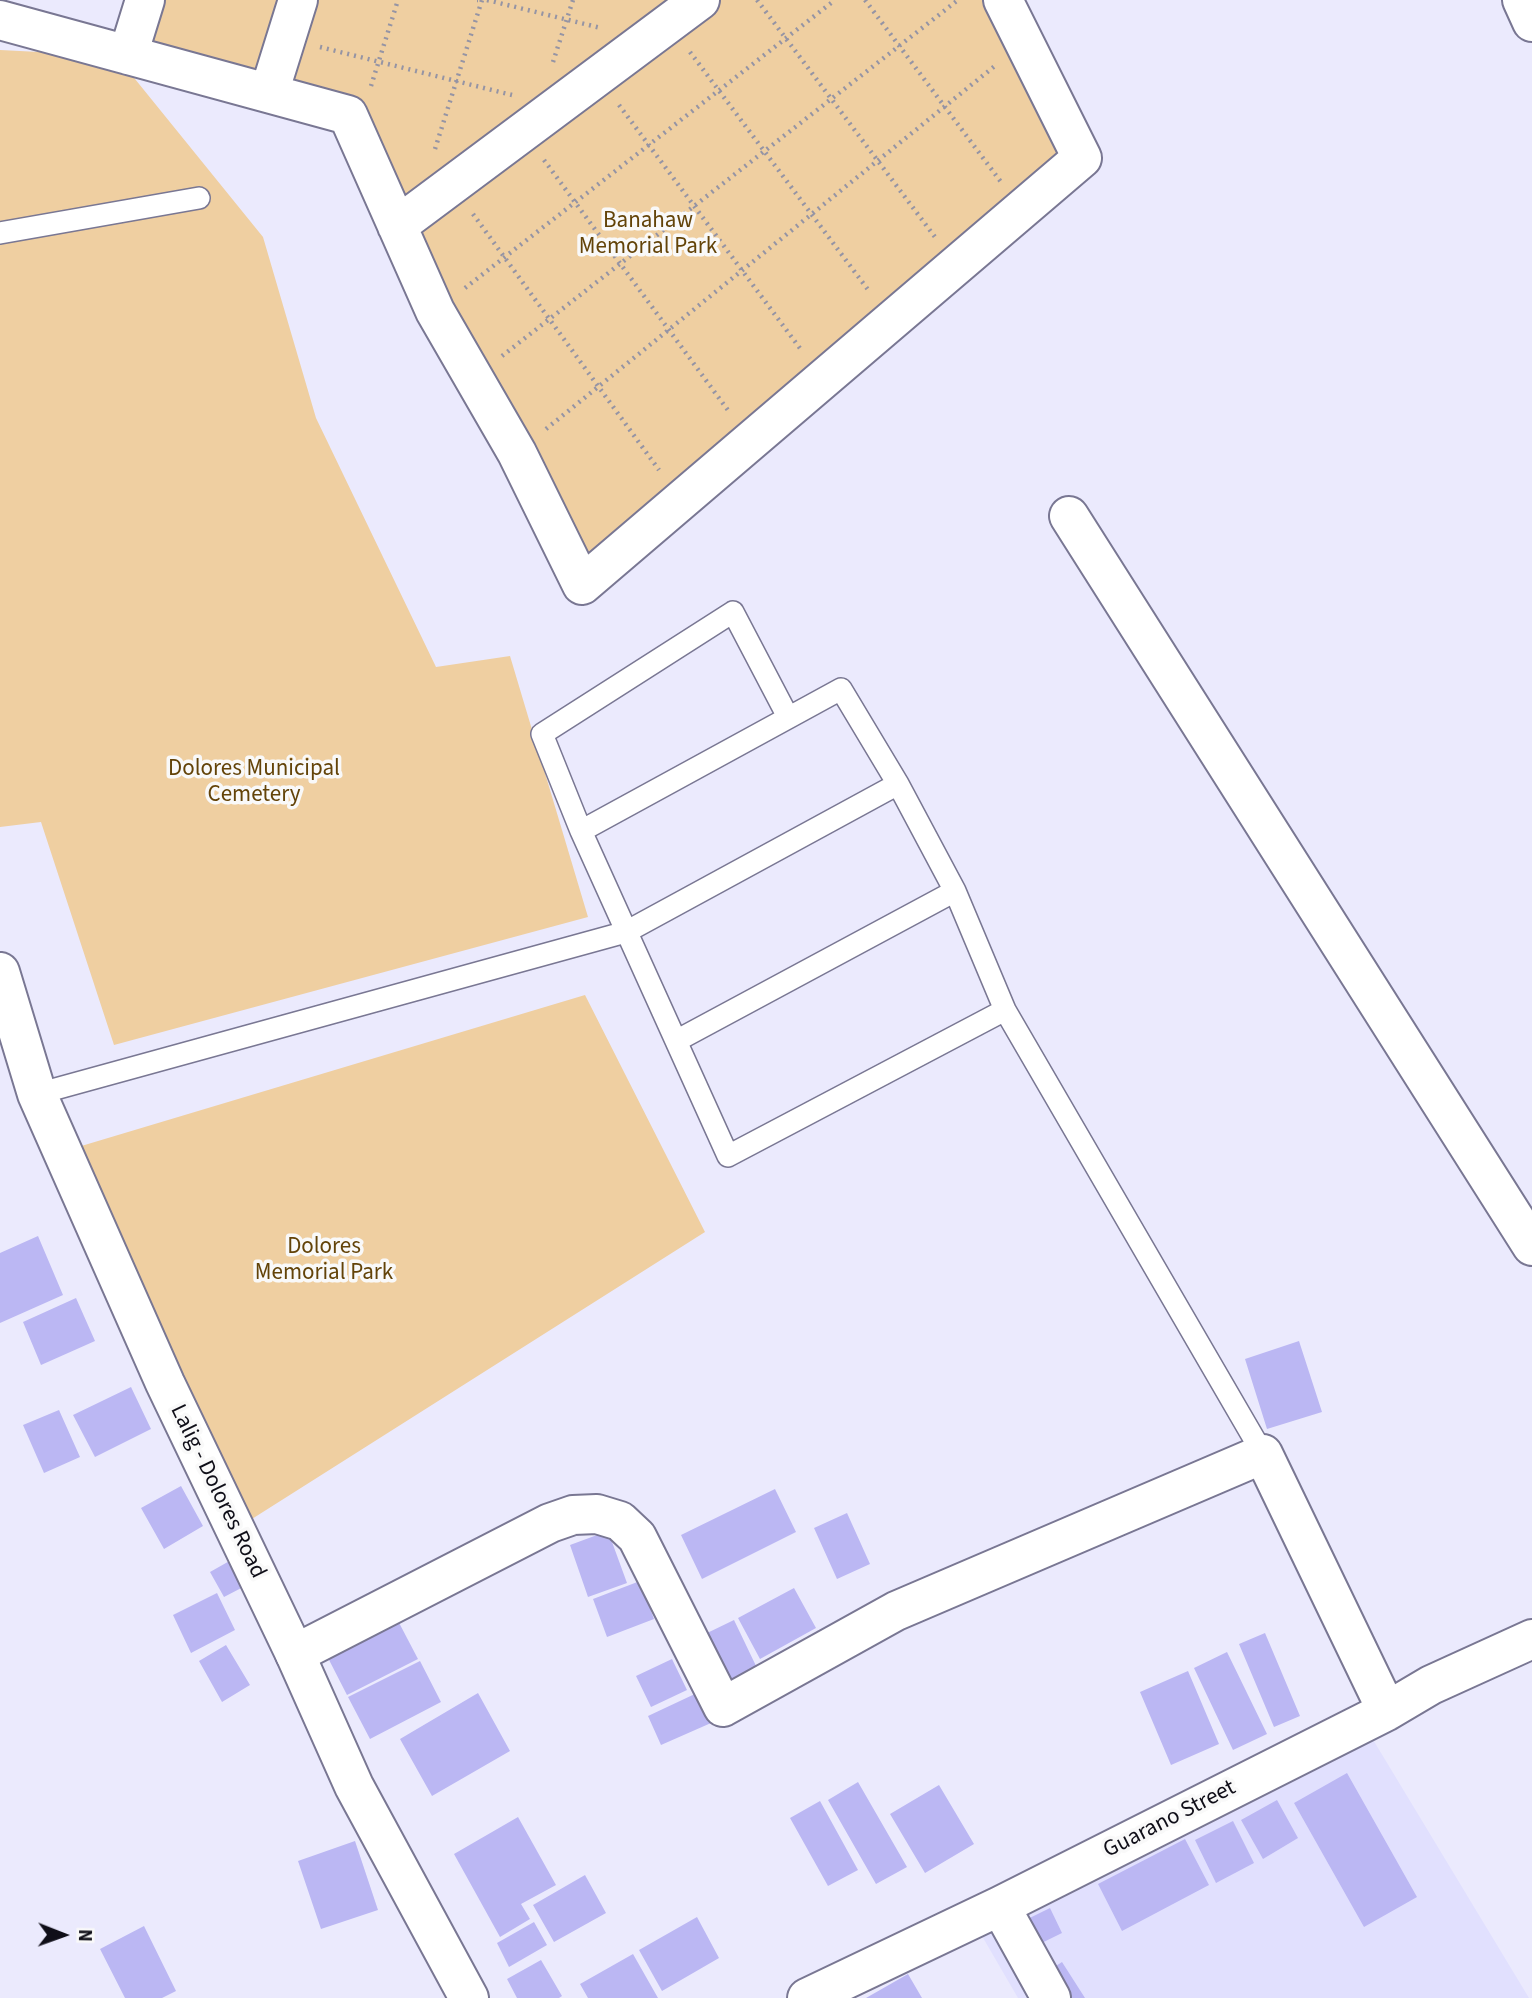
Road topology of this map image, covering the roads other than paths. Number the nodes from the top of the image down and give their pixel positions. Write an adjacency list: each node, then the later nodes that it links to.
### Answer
1 (145, 0): 8 (street)
2 (298, 0): 9 (street)
3 (699, 0): 11 (street)
4 (1003, 0): 11 (street)
5 (1522, 0): 7 (street)
6 (0, 20): 8 (street)
7 (1532, 22)
8 (128, 55): 9 (street)
9 (269, 93): 11 (street)
10 (199, 198): 12 (lane)
11 (408, 217)
12 (0, 233)
13 (1069, 516): 23 (street)
14 (788, 717): 15 (lane); 16 (lane); 16 (lane)
15 (898, 785): 17 (lane); 18 (lane)
16 (580, 831): 18 (lane)
17 (955, 891): 20 (lane); 21 (lane)
18 (626, 932): 21 (lane); 22 (lane)
19 (0, 972): 22 (street, Lalig - Dolores Road)
20 (1005, 1010): 21 (lane); 24 (lane)
21 (676, 1041)
22 (37, 1094): 26 (street, Lalig - Dolores Road)
23 (1532, 1246)
24 (1263, 1454): 26 (street); 27 (street)
25 (1532, 1639): 27 (street, Guarano Street)
26 (295, 1654): 29 (street, Lalig - Dolores Road)
27 (1387, 1711): 28 (street, Guarano Street)
28 (1000, 1906): 30 (street, Guarano Street); 31 (street)
29 (469, 1998)
30 (807, 1998)
31 (1051, 1998)

